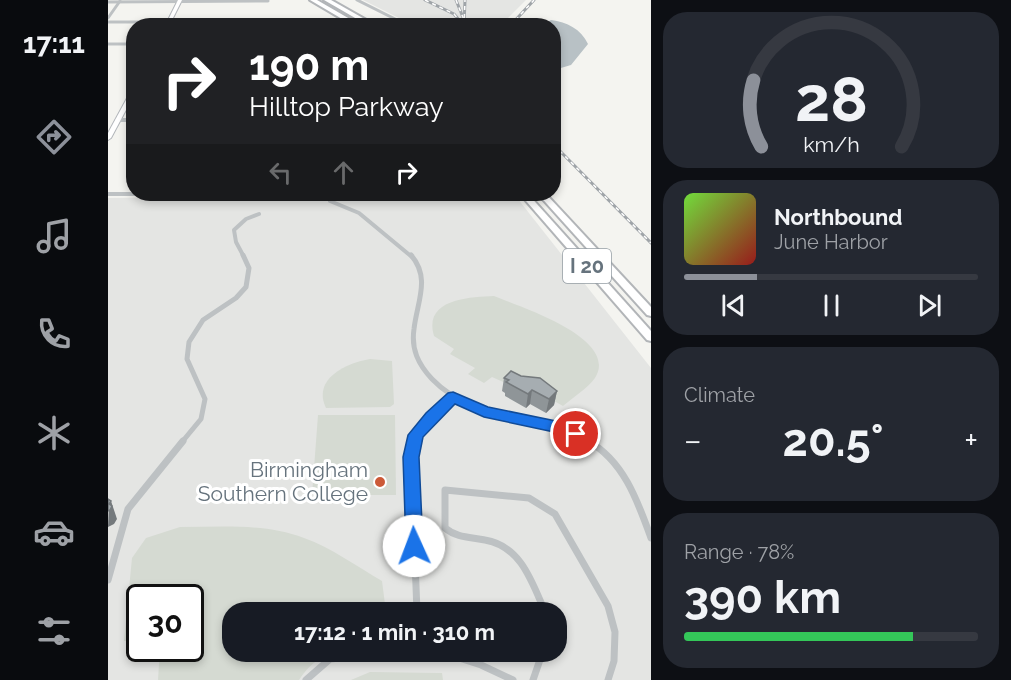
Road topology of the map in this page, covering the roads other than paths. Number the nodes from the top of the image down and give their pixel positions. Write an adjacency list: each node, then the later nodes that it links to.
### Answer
1 (313, 0): 9 (highway)
2 (327, 0): 10 (highway)
3 (357, 0): 11 (street)
4 (120, 1): 5 (street); 6 (street); 12 (street)
5 (180, 1): 7 (street); 8 (street)
6 (108, 2)
7 (268, 2)
8 (171, 18)
9 (345, 18)
10 (360, 18)
11 (393, 18)
12 (108, 20): 13 (street)
13 (126, 21)
14 (108, 44): 15 (street)
15 (126, 44)
16 (126, 103): 17 (street)
17 (117, 120): 18 (street); 19 (street)
18 (126, 120)
19 (110, 130): 20 (street)
20 (108, 138)
21 (108, 194): 22 (street)
22 (126, 194)
23 (330, 201): 29 (street)
24 (530, 201): 28 (highway, I 20)
25 (548, 201): 27 (highway, I 20)
26 (259, 214): 31 (street)
27 (651, 313)
28 (651, 338)
29 (453, 397): 30 (street); 32 (street)
30 (651, 538)
31 (108, 580)
32 (417, 602)
33 (540, 602): 40 (street)
34 (327, 662): 37 (street)
35 (472, 662): 38 (street)
36 (539, 662): 39 (street)
37 (306, 680)
38 (513, 680)
39 (533, 680)
40 (608, 680)

